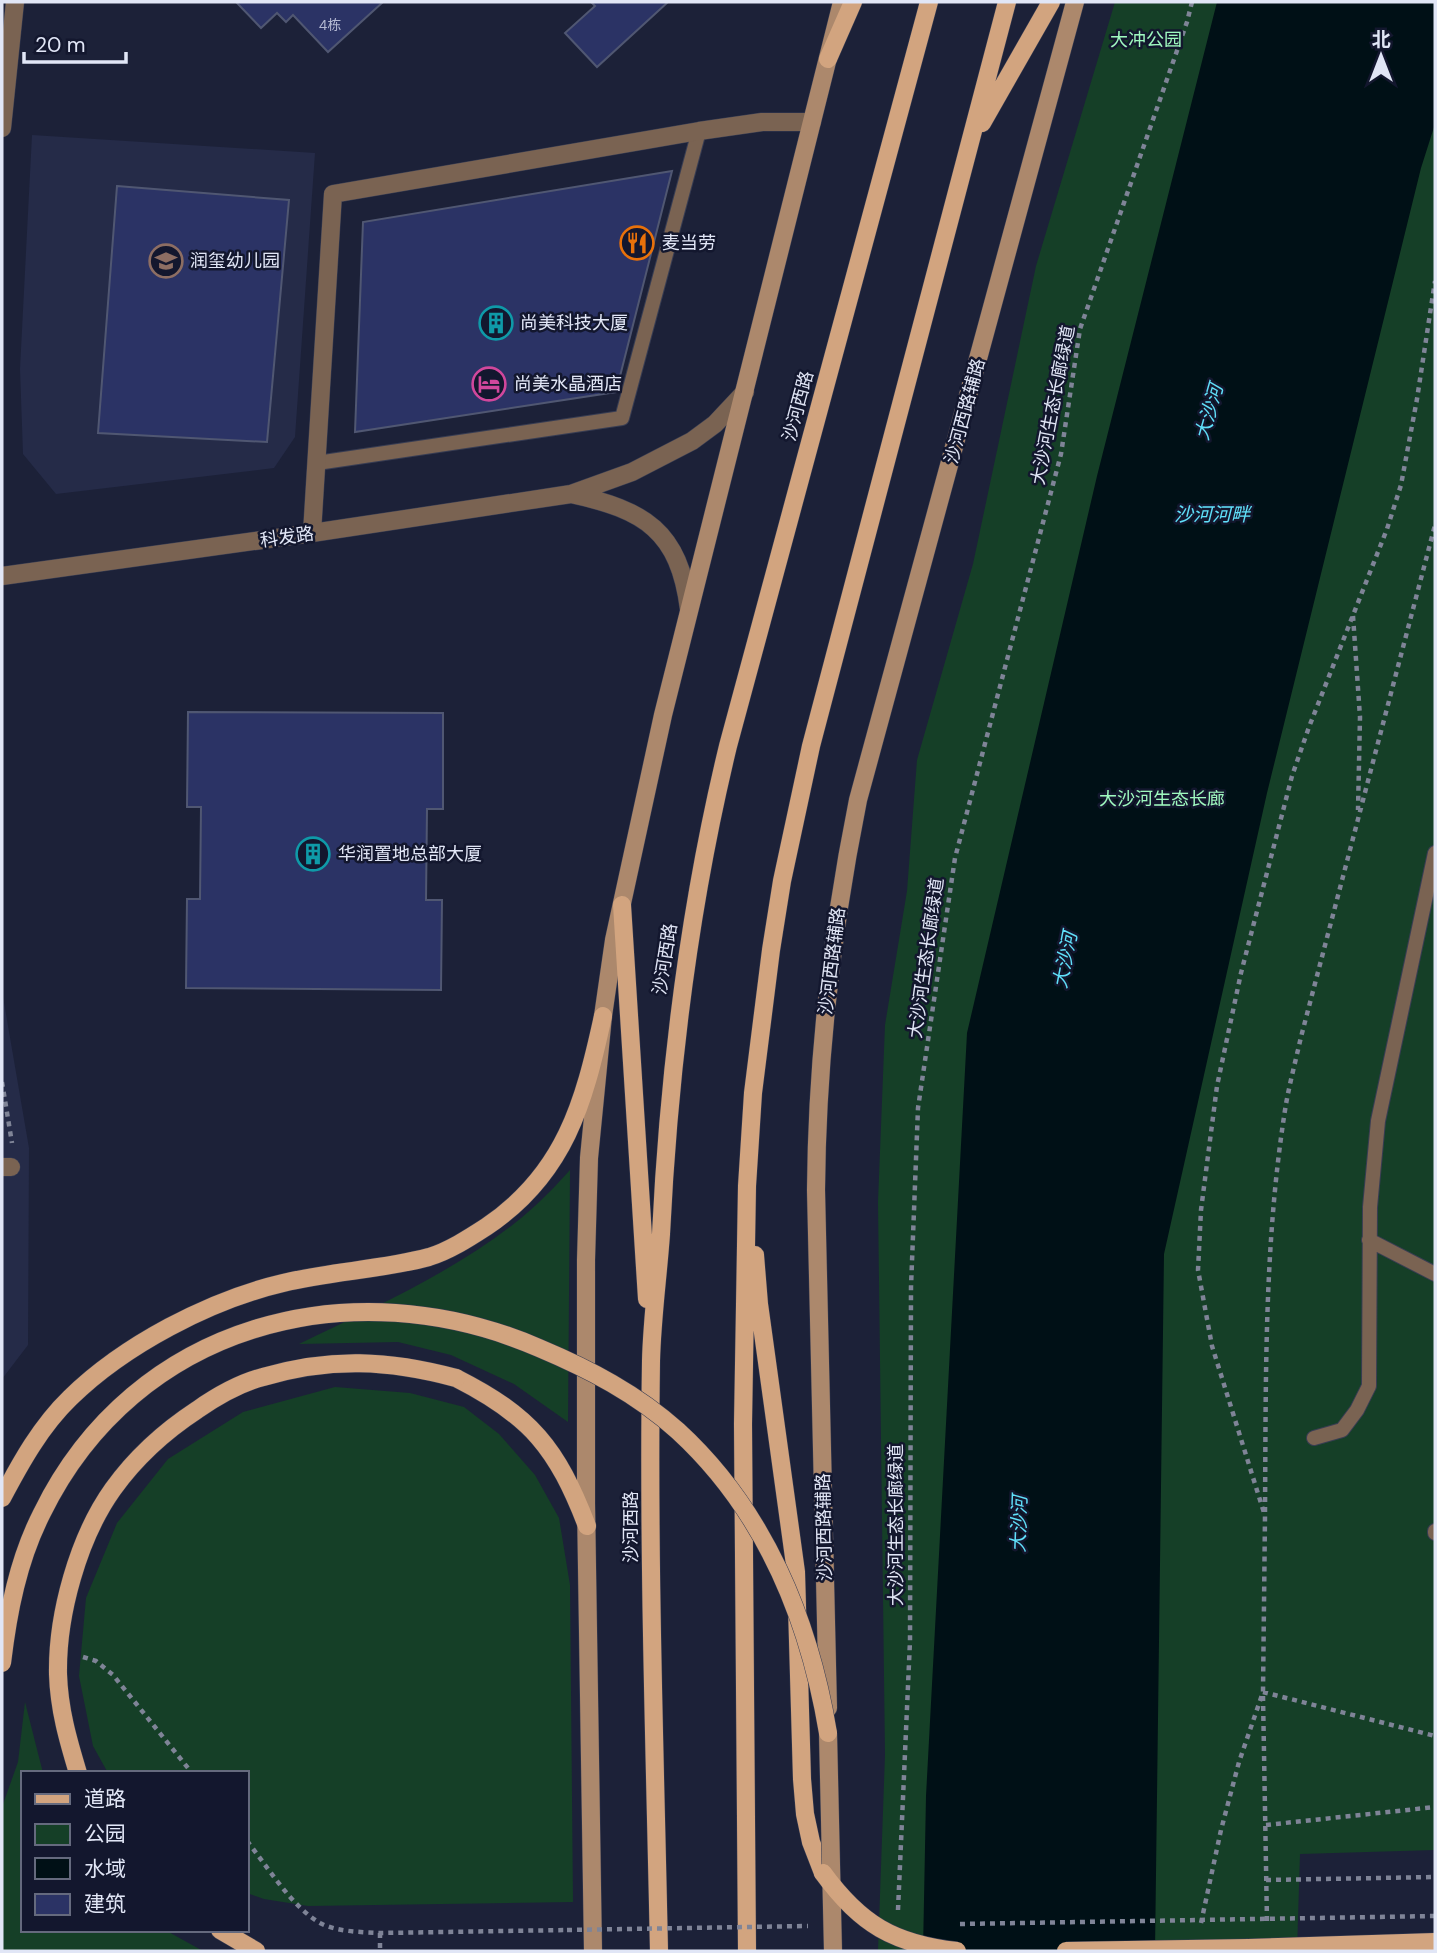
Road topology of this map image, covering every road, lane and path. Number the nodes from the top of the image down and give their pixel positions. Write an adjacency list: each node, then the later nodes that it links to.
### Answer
1 (15, 2): 11 (street)
2 (842, 2): 9 (main road)
3 (853, 2): 9 (main road)
4 (929, 2): 32 (main road, 沙河西路)
5 (1007, 2): 13 (main road)
6 (1051, 2): 13 (main road)
7 (1075, 2): 40 (main road, 沙河西路辅路, bridge)
8 (1192, 2): 49 (path, 大沙河生态长廊绿道)
9 (828, 59): 10 (main road)
10 (812, 122): 12 (street); 15 (main road)
11 (2, 128)
12 (699, 131): 16 (lane); 16 (street)
13 (970, 145): 29 (main road)
14 (1435, 281): 22 (path)
15 (745, 392): 17 (street); 21 (main road)
16 (317, 463): 19 (street)
17 (571, 494): 19 (street, 科发路); 21 (street)
18 (1435, 525): 23 (path)
19 (312, 533): 20 (street, 科发路)
20 (2, 576)
21 (689, 612): 25 (main road)
22 (1353, 615): 23 (path); 35 (path)
23 (1357, 818): 35 (path)
24 (1435, 853): 30 (lane)
25 (622, 905): 26 (main road); 32 (main road)
26 (603, 1016): 34 (main road); 36 (main road)
27 (2, 1083): 28 (path)
28 (7, 1167)
29 (747, 1186): 62 (main road); 64 (main road, bridge)
30 (1369, 1240): 31 (lane); 33 (lane)
31 (1435, 1274)
32 (651, 1358): 61 (main road, 沙河西路)
33 (1314, 1438)
34 (2, 1498)
35 (1265, 1516): 39 (path)
36 (587, 1526): 42 (main road, bridge); 60 (main road)
37 (82, 1657): 43 (path)
38 (2, 1663): 40 (main road, bridge)
39 (1263, 1692): 41 (path); 45 (path); 52 (path)
40 (828, 1733): 63 (main road, 沙河西路辅路, bridge)
41 (1435, 1736)
42 (77, 1771)
43 (190, 1771)
44 (1435, 1807): 45 (path)
45 (1265, 1825): 48 (path)
46 (248, 1842): 55 (path)
47 (1435, 1877): 48 (path)
48 (1266, 1880): 57 (path)
49 (898, 1912)
50 (1435, 1916): 51 (path, bridge)
51 (953, 1924)
52 (1201, 1924)
53 (815, 1926): 55 (path, bridge)
54 (223, 1932): 58 (main road)
55 (380, 1933): 59 (path)
56 (1435, 1942): 57 (main road)
57 (1268, 1948): 65 (main road, bridge)
58 (256, 1951)
59 (380, 1951)
60 (593, 1951)
61 (659, 1951)
62 (747, 1951)
63 (833, 1951)
64 (957, 1951)
65 (1066, 1951)

